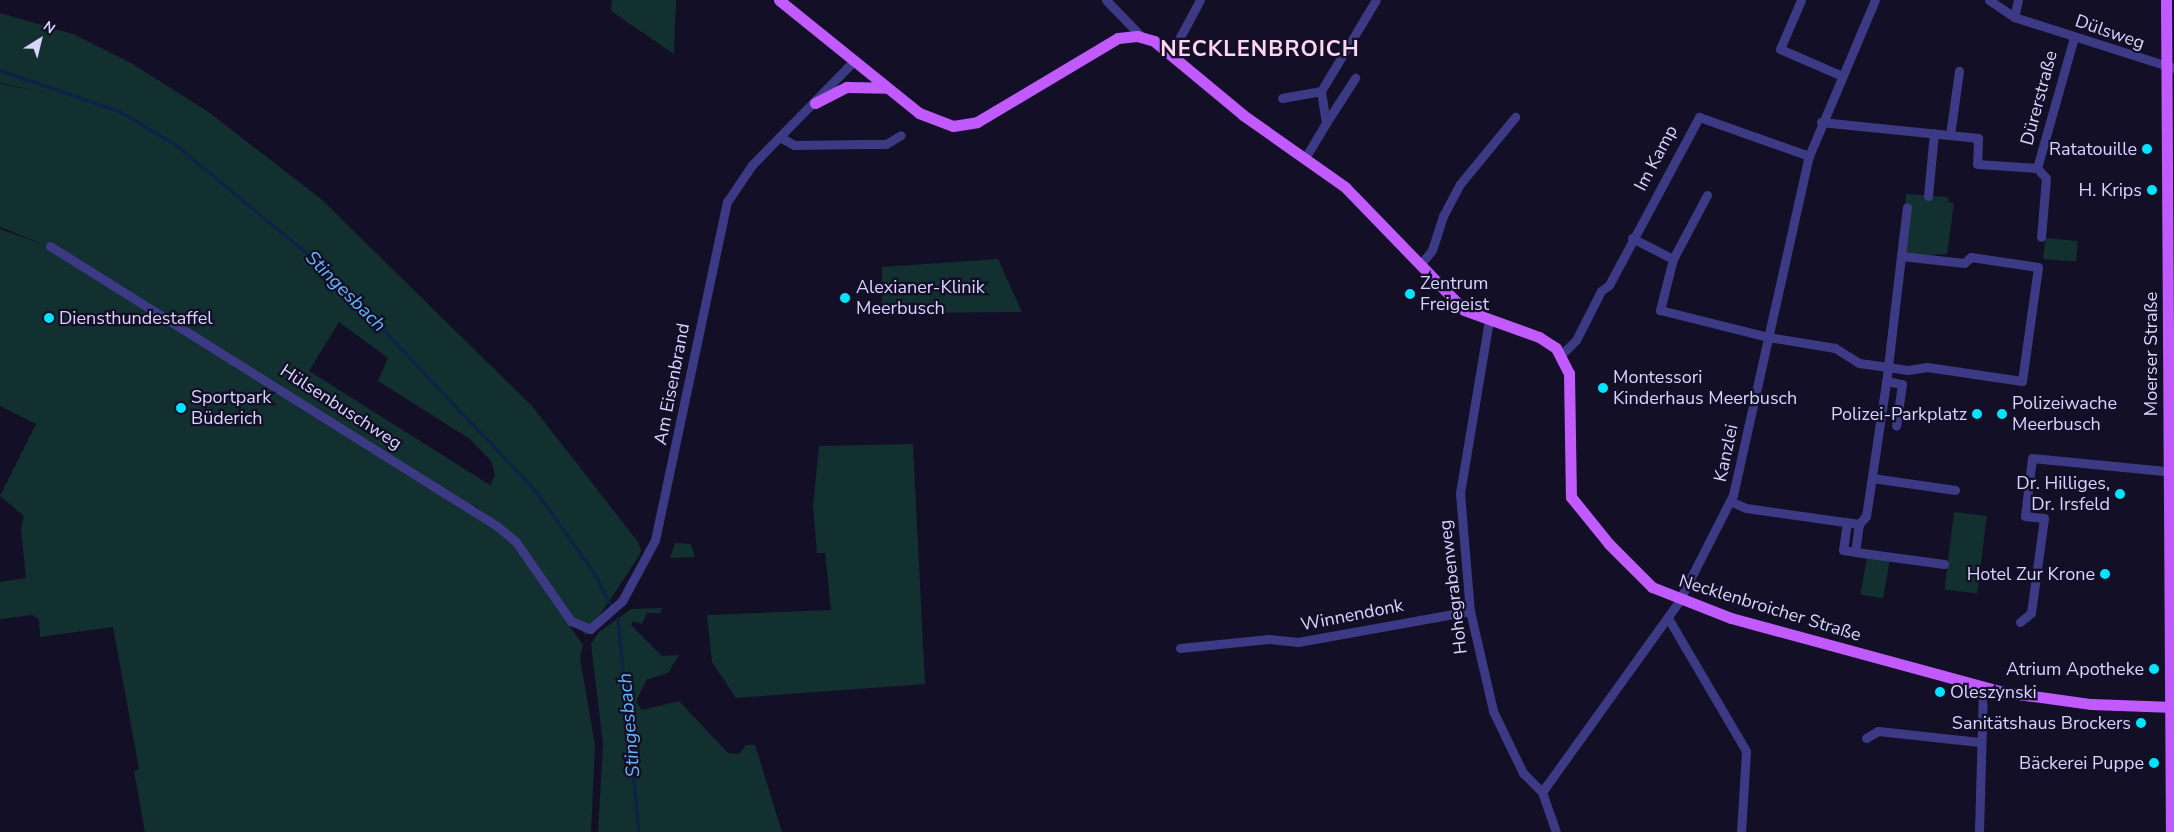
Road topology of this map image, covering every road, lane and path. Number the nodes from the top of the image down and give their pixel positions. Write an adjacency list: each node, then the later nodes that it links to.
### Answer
1 (779, 0): 14 (main road)
2 (1106, 0): 12 (street)
3 (1200, 0): 13 (street)
4 (1376, 0): 20 (street)
5 (1801, 0): 17 (street)
6 (1875, 0): 17 (street, Kanzlei)
7 (1990, 0): 10 (street, Dülsweg)
8 (2018, 0): 10 (street)
9 (2166, 0): 15 (main road, Moerser Straße)
10 (2014, 17): 11 (street, Dülsweg)
11 (2074, 36): 15 (street, Dülsweg); 32 (street, Dürerstraße)
12 (1142, 37): 13 (main road); 19 (main road)
13 (1171, 54): 31 (main road)
14 (854, 61): 19 (main road); 22 (street, Am Eisenbrand)
15 (2170, 68): 48 (main road, Moerser Straße)
16 (1960, 71): 28 (street)
17 (1840, 75): 24 (street, Kanzlei)
18 (1355, 78): 25 (street)
19 (888, 88): 22 (main road)
20 (1321, 91): 21 (street); 25 (street)
21 (1282, 98)
22 (815, 103): 29 (street, Am Eisenbrand)
23 (1515, 117): 41 (street)
24 (1821, 122): 26 (street, Dürerstraße); 30 (street, Kanzlei)
25 (1326, 123): 31 (street)
26 (1934, 133): 28 (street, Dürerstraße); 34 (street)
27 (901, 135): 29 (street)
28 (1950, 135): 32 (street, Dürerstraße)
29 (780, 138): 60 (street, Am Eisenbrand)
30 (1809, 156): 37 (street, Im Kamp); 43 (street, Kanzlei)
31 (1305, 158): 41 (main road)
32 (2037, 168): 36 (street, Dürerstraße)
33 (1707, 194): 40 (street)
34 (1928, 196)
35 (1907, 207): 39 (street)
36 (2041, 237)
37 (1632, 238): 40 (street); 44 (street, Im Kamp)
38 (50, 246): 60 (street, Hülsenbuschweg)
39 (1901, 256): 45 (street); 45 (street)
40 (1673, 259): 43 (street)
41 (1420, 265): 42 (main road)
42 (1488, 320): 44 (main road); 57 (street, Hohegrabenweg)
43 (1768, 337): 45 (street); 51 (street, Kanzlei)
44 (1562, 354): 56 (main road, Necklenbroicher Straße)
45 (1888, 368): 46 (street)
46 (1886, 381): 47 (street); 49 (street)
47 (1896, 426)
48 (2171, 472): 59 (street); 63 (main road, Moerser Straße)
49 (1872, 478): 50 (street); 53 (street)
50 (1955, 490)
51 (1730, 501): 52 (street); 56 (street, Kanzlei)
52 (1847, 522): 53 (street); 54 (street)
53 (1860, 524): 54 (street)
54 (1855, 552): 55 (street)
55 (1944, 564)
56 (1679, 601): 58 (street, Kanzlei); 62 (main road, Necklenbroicher Straße)
57 (1470, 611): 61 (street, Winnendonk); 66 (street, Hohegrabenweg)
58 (1668, 618): 66 (street, Kanzlei); 68 (street)
59 (2020, 622)
60 (584, 628)
61 (1180, 648)
62 (1983, 686): 63 (main road, Necklenbroicher Straße); 65 (street)
63 (2172, 707): 70 (main road, Moerser Straße)
64 (1866, 738): 65 (street)
65 (1979, 742): 69 (street)
66 (1542, 792): 67 (street, Hohegrabenweg)
67 (1556, 832)
68 (1741, 832)
69 (1979, 832)
70 (2171, 832)

